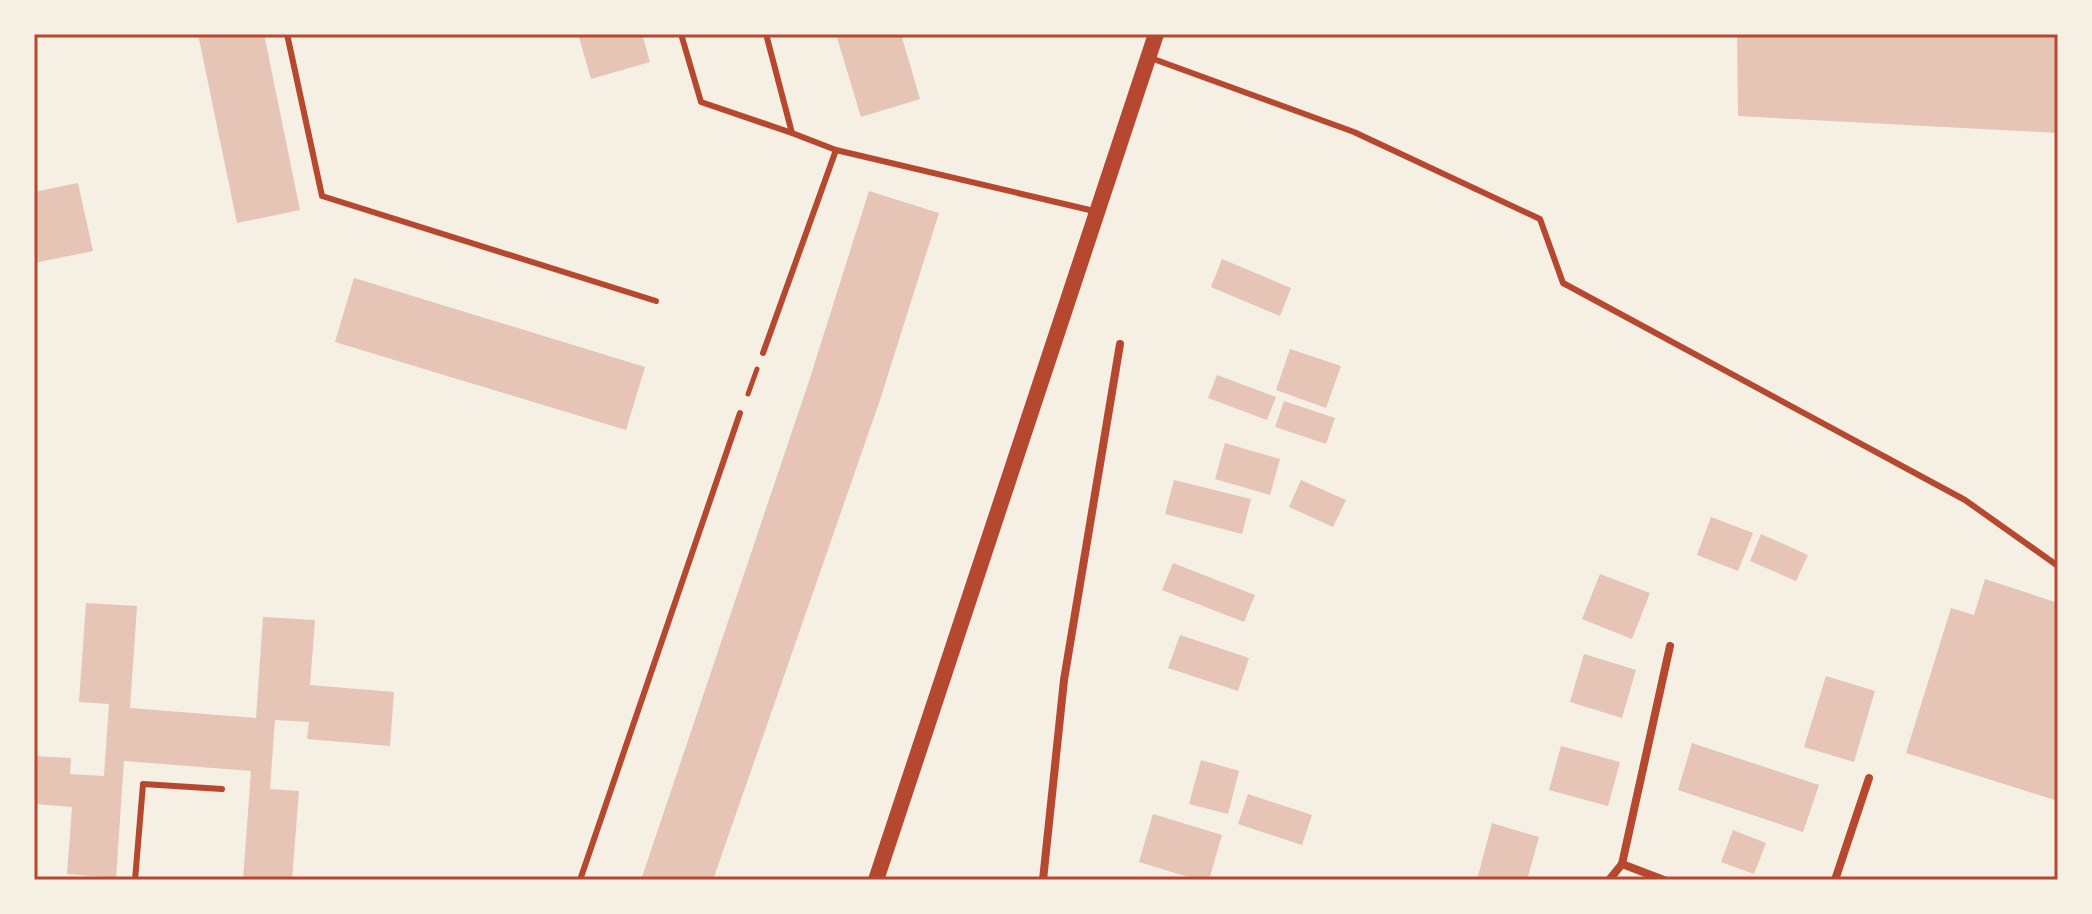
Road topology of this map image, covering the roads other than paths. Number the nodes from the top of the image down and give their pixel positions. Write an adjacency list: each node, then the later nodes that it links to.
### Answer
1 (287, 34): 9 (lane)
2 (681, 34): 6 (lane)
3 (766, 34): 6 (lane)
4 (1156, 34): 5 (main road)
5 (1148, 57): 8 (main road); 13 (lane)
6 (792, 133): 7 (lane)
7 (836, 150): 8 (lane); 11 (lane)
8 (1098, 212): 20 (main road)
9 (656, 301)
10 (1120, 344): 21 (street)
11 (763, 353)
12 (740, 413): 19 (lane)
13 (2058, 566)
14 (1670, 646): 17 (street)
15 (1869, 778): 24 (street)
16 (222, 789): 18 (lane)
17 (1622, 864): 22 (street); 23 (street)
18 (135, 880)
19 (580, 880)
20 (876, 880)
21 (1043, 880)
22 (1609, 880)
23 (1664, 880)
24 (1835, 880)

